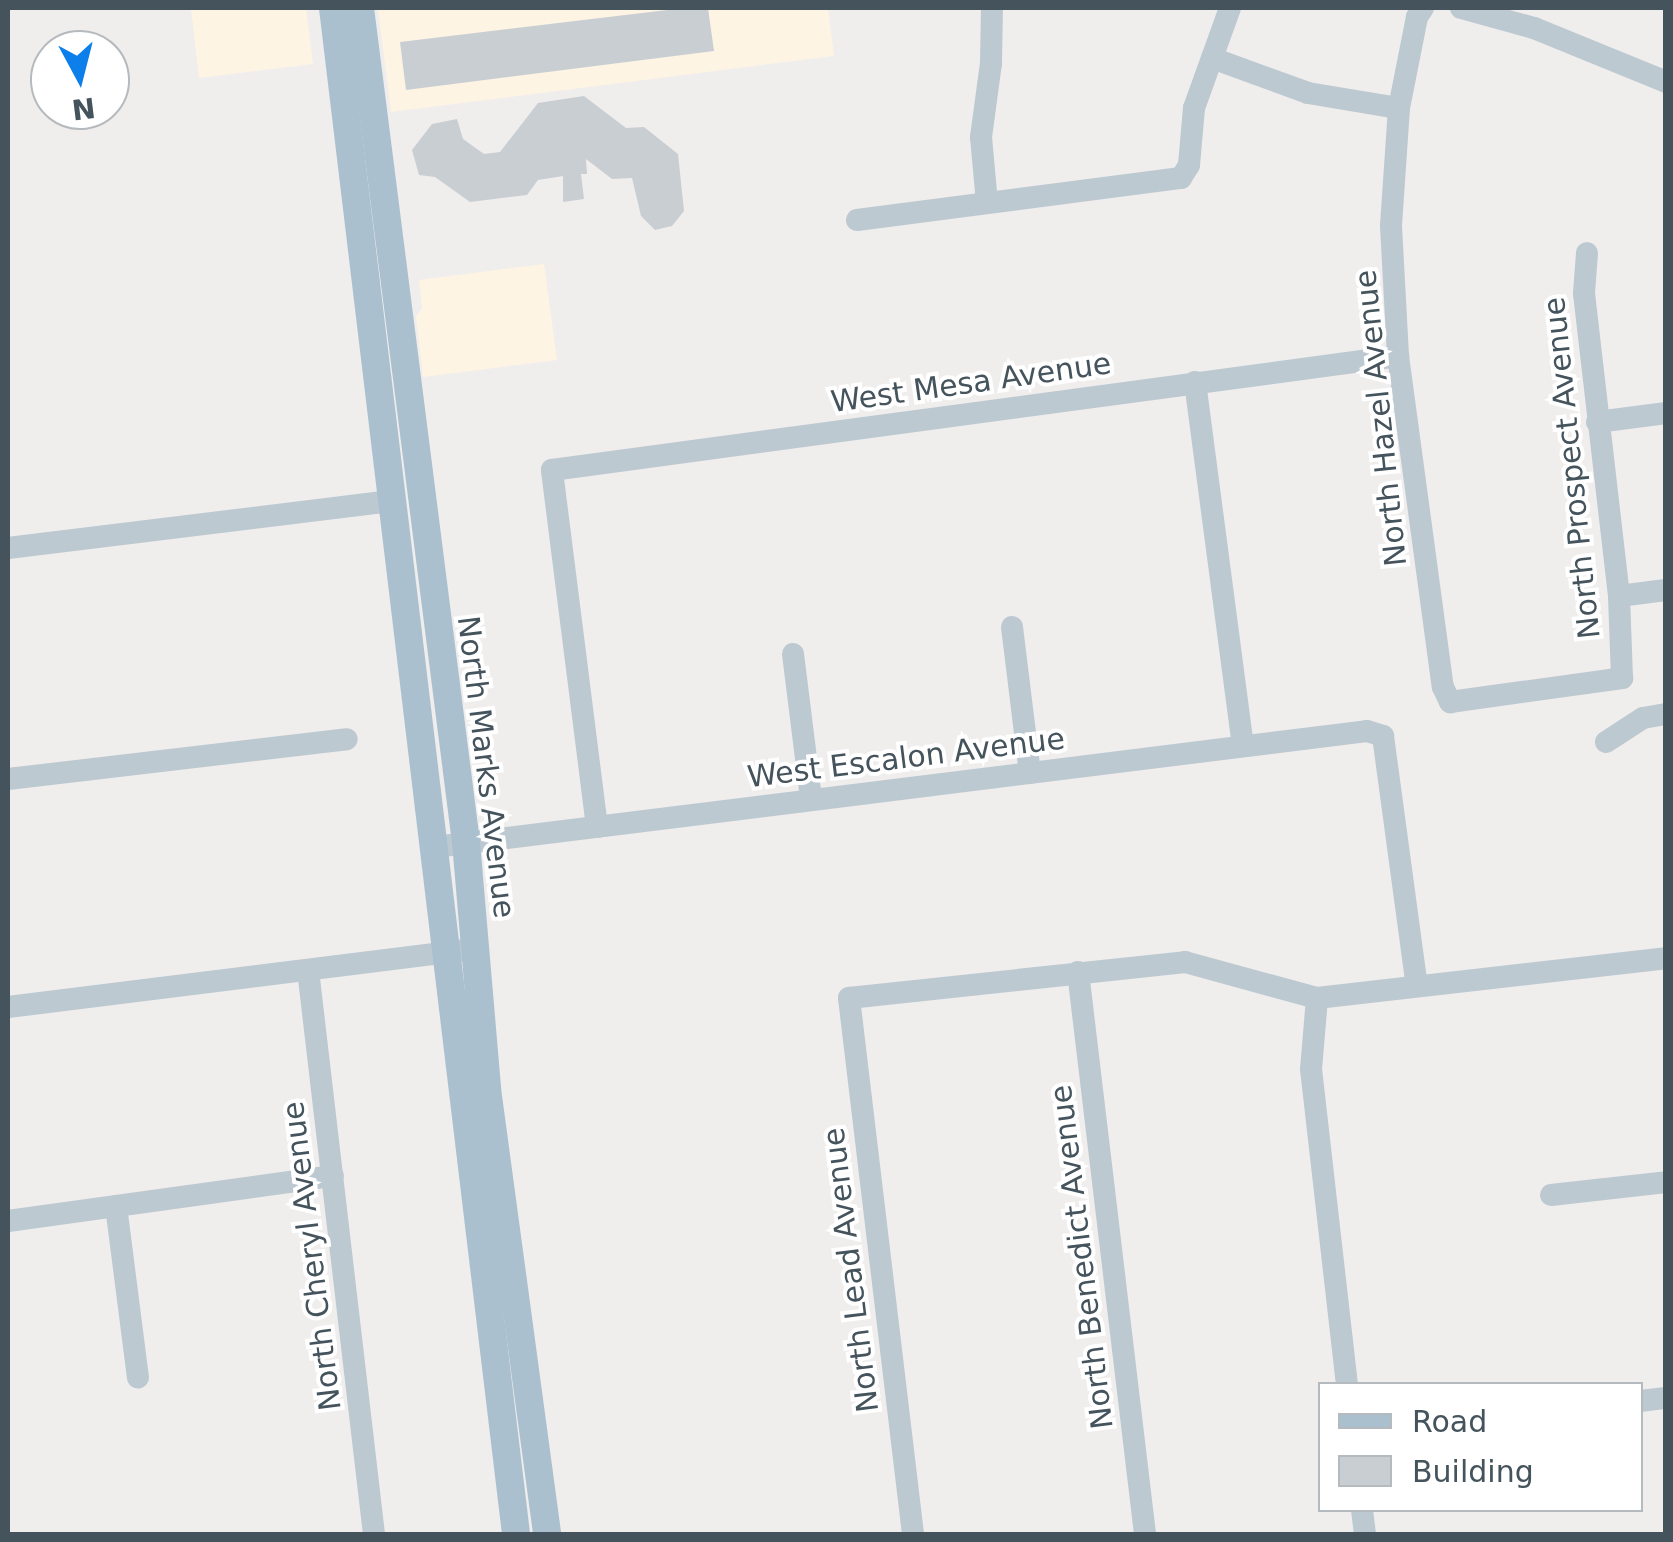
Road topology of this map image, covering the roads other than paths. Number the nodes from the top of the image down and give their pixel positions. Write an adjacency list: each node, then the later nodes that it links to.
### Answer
1 (332, 8): 10 (main road, North Marks Avenue)
2 (360, 8): 14 (main road, North Marks Avenue)
3 (992, 8): 11 (street)
4 (1230, 8): 7 (street)
5 (1423, 8): 9 (street, North Hazel Avenue)
6 (1460, 8): 8 (street)
7 (1212, 58): 9 (street); 11 (street)
8 (1666, 82)
9 (1399, 108): 15 (street, North Hazel Avenue)
10 (350, 151): 14 (main road); 19 (main road, North Marks Avenue)
11 (986, 202): 12 (street)
12 (857, 220)
13 (1587, 253): 18 (street, North Prospect Avenue)
14 (398, 300): 25 (main road, North Marks Avenue)
15 (1398, 356): 16 (street, West Mesa Avenue); 26 (street, North Hazel Avenue)
16 (1195, 382): 30 (street); 34 (street, West Mesa Avenue)
17 (1666, 413): 18 (street)
18 (1597, 422): 22 (street, North Prospect Avenue)
19 (390, 502): 20 (street); 25 (main road); 36 (main road, North Marks Avenue)
20 (8, 548)
21 (1666, 590): 22 (street)
22 (1619, 596): 26 (street, North Prospect Avenue)
23 (1012, 628): 31 (street)
24 (794, 654): 33 (street)
25 (440, 662): 35 (main road, North Marks Avenue)
26 (1622, 678)
27 (1666, 714): 29 (street)
28 (347, 738): 32 (street)
29 (1606, 742)
30 (1243, 746): 31 (street, West Escalon Avenue); 42 (street, West Escalon Avenue)
31 (1030, 773): 33 (street, West Escalon Avenue)
32 (8, 779)
33 (812, 799): 34 (street, West Escalon Avenue)
34 (597, 826): 35 (street, West Escalon Avenue)
35 (466, 842): 36 (street, West Escalon Avenue); 37 (main road, North Marks Avenue)
36 (435, 848): 38 (main road, North Marks Avenue)
37 (476, 949): 38 (street); 54 (main road, North Marks Avenue)
38 (444, 952): 40 (street); 53 (main road, North Marks Avenue)
39 (1666, 958): 42 (street)
40 (308, 970): 44 (street); 45 (street, North Cheryl Avenue)
41 (1078, 972): 43 (street); 55 (street, North Lead Avenue); 56 (street, North Benedict Avenue)
42 (1418, 986): 43 (street)
43 (1317, 998): 51 (street)
44 (8, 1007)
45 (332, 1176): 48 (street); 52 (street, North Cheryl Avenue)
46 (1666, 1182): 47 (street)
47 (1551, 1195)
48 (116, 1206): 49 (street); 50 (street)
49 (8, 1221)
50 (138, 1378)
51 (1347, 1382)
52 (374, 1534)
53 (516, 1534)
54 (547, 1534)
55 (913, 1534)
56 (1145, 1534)

